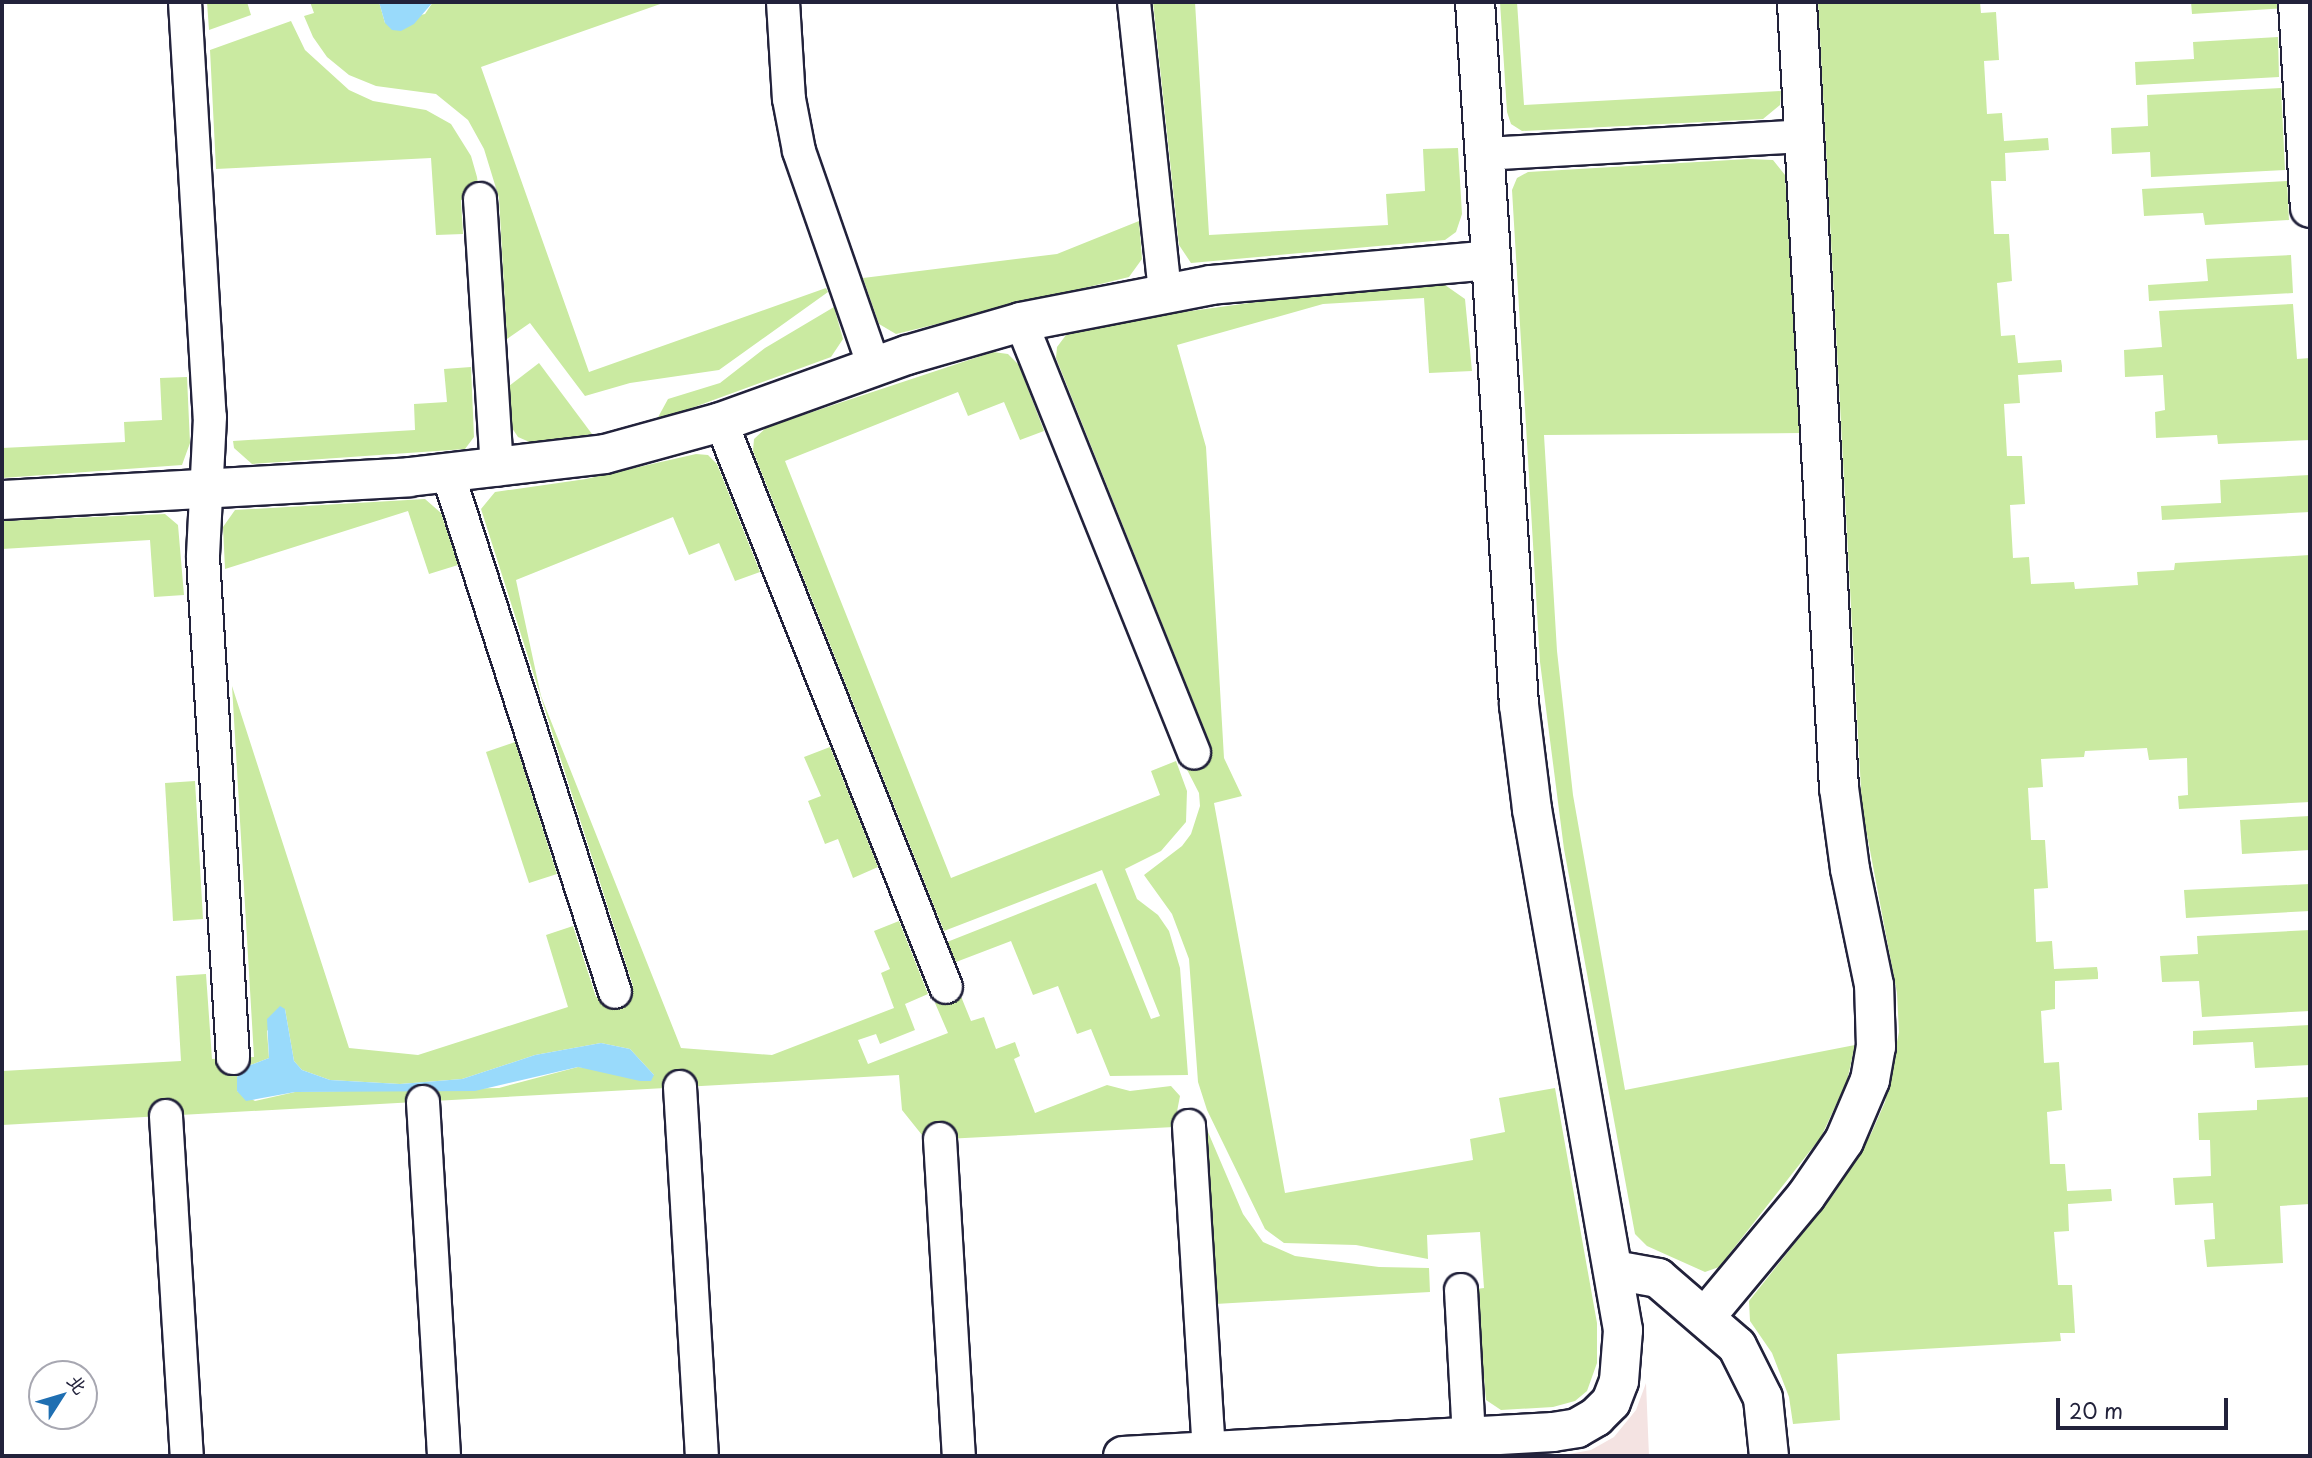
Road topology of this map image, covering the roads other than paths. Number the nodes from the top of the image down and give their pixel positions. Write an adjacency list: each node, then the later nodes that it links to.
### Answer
1 (185, 2): 18 (lane)
2 (783, 2): 14 (lane)
3 (1135, 2): 12 (lane)
4 (1475, 2): 8 (street)
5 (1797, 2): 7 (street)
6 (2298, 2): 10 (street)
7 (1805, 136): 8 (lane); 31 (street)
8 (1484, 154): 11 (street)
9 (480, 200): 16 (lane)
10 (2310, 208)
11 (1491, 260): 12 (street); 29 (street)
12 (1165, 293): 13 (street)
13 (1021, 323): 14 (street); 20 (lane)
14 (874, 366): 15 (street)
15 (721, 422): 16 (street); 21 (lane)
16 (497, 469): 17 (street)
17 (448, 474): 18 (street); 22 (lane)
18 (207, 488): 19 (street); 23 (lane)
19 (2, 500)
20 (1194, 753)
21 (946, 987)
22 (615, 992)
23 (233, 1058)
24 (680, 1087): 36 (lane)
25 (423, 1102): 35 (lane)
26 (166, 1116): 34 (lane)
27 (1189, 1126): 33 (lane)
28 (940, 1139): 37 (lane)
29 (1614, 1270): 31 (street); 32 (street)
30 (1461, 1290): 32 (lane)
31 (1706, 1316): 39 (street)
32 (1469, 1437): 33 (street)
33 (1209, 1451): 38 (street)
34 (187, 1456)
35 (444, 1456)
36 (702, 1456)
37 (959, 1456)
38 (1123, 1456)
39 (1769, 1456)

